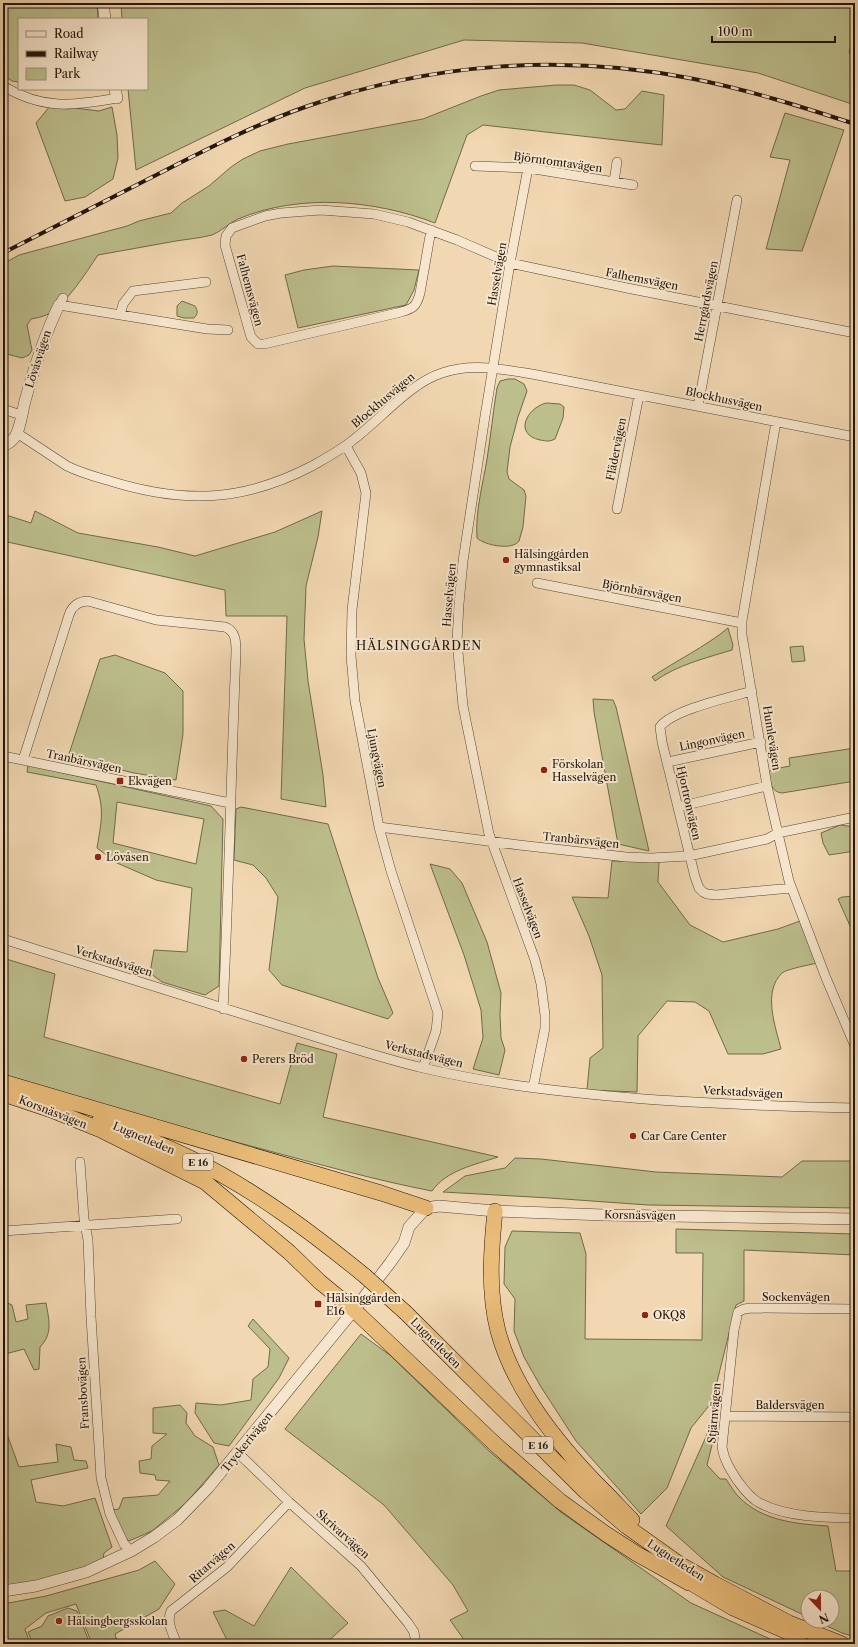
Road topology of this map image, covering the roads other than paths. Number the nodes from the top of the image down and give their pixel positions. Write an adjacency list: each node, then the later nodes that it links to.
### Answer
1 (103, 3): 2 (street)
2 (105, 18)
3 (3, 86): 4 (street)
4 (116, 94)
5 (617, 162): 8 (street, Björntomtavägen)
6 (475, 166): 7 (street, Björntomtavägen)
7 (528, 168): 8 (street, Björntomtavägen); 12 (street, Hasselvägen)
8 (614, 182): 9 (street, Björntomtavägen)
9 (633, 185)
10 (737, 200): 15 (street, Herrgårdsvägen)
11 (430, 230): 11 (street, Falhemsvägen); 12 (street, Falhemsvägen)
12 (510, 263): 15 (street, Falhemsvägen); 19 (street, Hasselvägen)
13 (206, 282): 16 (street)
14 (61, 301): 16 (street, Lövåsvägen); 23 (street, Lövåsvägen)
15 (716, 306): 18 (street, Falhemsvägen); 21 (street, Herrgårdsvägen)
16 (120, 315): 17 (street, Lövåsvägen)
17 (228, 330)
18 (855, 333)
19 (493, 368): 20 (street, Blockhusvägen); 28 (street, Blockhusvägen); 43 (street, Hasselvägen)
20 (640, 395): 21 (street, Blockhusvägen); 29 (street, Flädervägen)
21 (698, 406): 24 (street, Blockhusvägen)
22 (3, 409): 23 (street)
23 (21, 415): 25 (street, Lövåsvägen)
24 (776, 422): 26 (street, Blockhusvägen); 31 (street, Humlevägen)
25 (17, 433): 27 (street); 28 (street, Blockhusvägen)
26 (855, 437)
27 (3, 446)
28 (346, 446): 41 (street, Ljungvägen)
29 (617, 509)
30 (537, 583): 31 (street, Björnbärsvägen)
31 (742, 623): 32 (street, Humlevägen)
32 (752, 691): 33 (street, Humlevägen); 36 (street, Hjortronvägen)
33 (761, 742): 36 (street, Lingonvägen); 37 (street, Humlevägen)
34 (3, 756): 35 (street, Tranbärsvägen)
35 (23, 760): 38 (street, Tranbärsvägen); 38 (street)
36 (668, 762): 39 (street, Hjortronvägen)
37 (767, 786): 39 (street); 42 (street, Humlevägen)
38 (230, 803): 47 (street)
39 (678, 807): 44 (street, Hjortronvägen)
40 (855, 817): 42 (street, Tranbärsvägen)
41 (379, 827): 43 (street, Tranbärsvägen); 49 (street, Ljungvägen)
42 (778, 833): 44 (street, Tranbärsvägen); 45 (street, Humlevägen)
43 (490, 841): 44 (street, Tranbärsvägen); 52 (street, Hasselvägen)
44 (689, 856): 45 (street, Hjortronvägen)
45 (791, 888): 48 (street, Humlevägen)
46 (3, 939): 47 (street, Verkstadsvägen)
47 (223, 1009): 49 (street, Verkstadsvägen)
48 (855, 1046)
49 (423, 1068): 52 (street, Verkstadsvägen)
50 (3, 1082): 57 (highway, E 16)
51 (3, 1085): 63 (highway, Lugnetleden / E 16)
52 (533, 1088): 54 (street, Verkstadsvägen)
53 (3, 1094): 55 (highway, Korsnäsvägen / E 16)
54 (855, 1108)
55 (103, 1131): 63 (highway, Lugnetleden / E 16); 65 (highway, E 16)
56 (80, 1162): 61 (street, Fransbovägen)
57 (426, 1208): 58 (street, Korsnäsvägen); 65 (street, Tryckerivägen)
58 (495, 1211): 60 (street, Korsnäsvägen); 75 (highway, E 16)
59 (177, 1219): 61 (street)
60 (855, 1219)
61 (86, 1226): 62 (street); 73 (street, Fransbovägen)
62 (3, 1231)
63 (360, 1278): 67 (highway, Lugnetleden / E 16, bridge)
64 (855, 1309): 66 (street, Sockenvägen)
65 (354, 1310): 70 (street, Tryckerivägen); 74 (highway, E 16)
66 (738, 1312): 68 (street, Stjärnvägen)
67 (401, 1315): 74 (highway, Lugnetleden / E 16); 75 (highway, Lugnetleden / E 16)
68 (725, 1416): 69 (street, Baldersvägen); 72 (street, Stjärnvägen)
69 (855, 1417)
70 (238, 1453): 71 (street, Skrivarvägen); 73 (street, Tryckerivägen)
71 (289, 1502): 77 (street, Ritarvägen); 78 (street, Skrivarvägen)
72 (855, 1518)
73 (131, 1551): 76 (street, Tryckerivägen)
74 (690, 1583): 79 (highway, Lugnetleden / E 16)
75 (715, 1584): 80 (highway, Lugnetleden / E 16)
76 (3, 1591)
77 (177, 1644)
78 (416, 1644)
79 (816, 1644)
80 (842, 1644)

